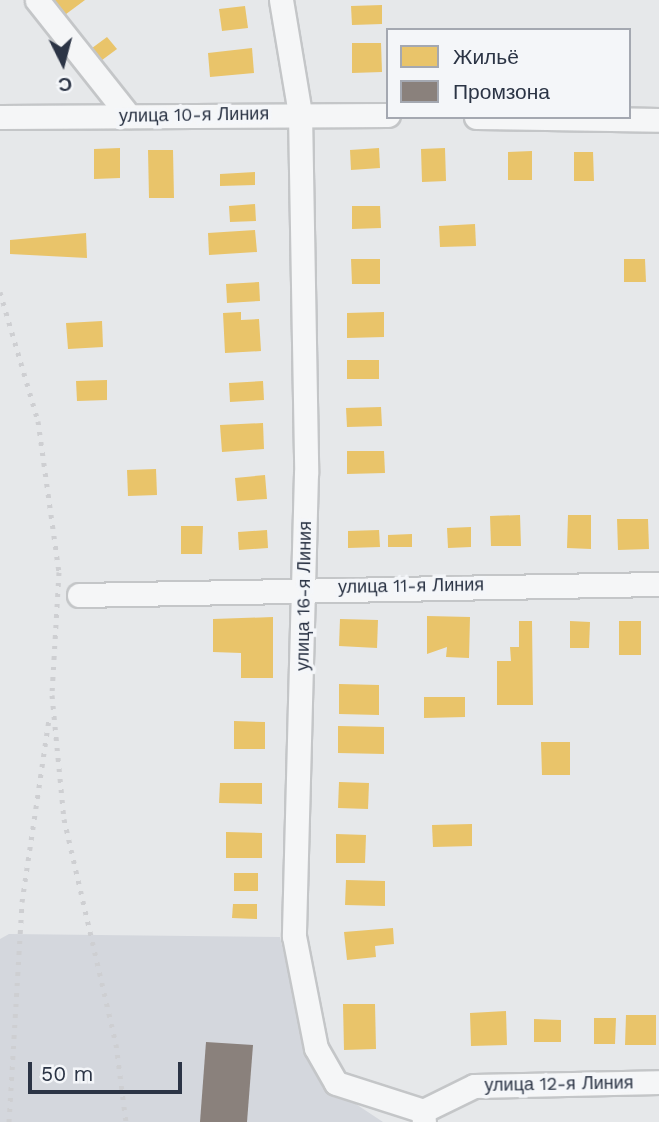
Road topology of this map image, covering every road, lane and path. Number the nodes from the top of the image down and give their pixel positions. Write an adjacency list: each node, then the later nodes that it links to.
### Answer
1 (37, 0): 5 (street)
2 (281, 0): 3 (street, улица 16-я Линия)
3 (300, 113): 4 (street, улица 10-я Линия); 5 (street, улица 10-я Линия); 10 (street, улица 16-я Линия)
4 (386, 115)
5 (129, 116): 6 (street, улица 10-я Линия)
6 (0, 117)
7 (598, 119): 8 (street)
8 (659, 120)
9 (659, 584): 10 (street, улица 11-я Линия)
10 (305, 588): 11 (street, улица 11-я Линия); 13 (street, улица 16-я Линия)
11 (79, 595)
12 (659, 1082): 13 (street, улица 12-я Линия)
13 (424, 1116)

